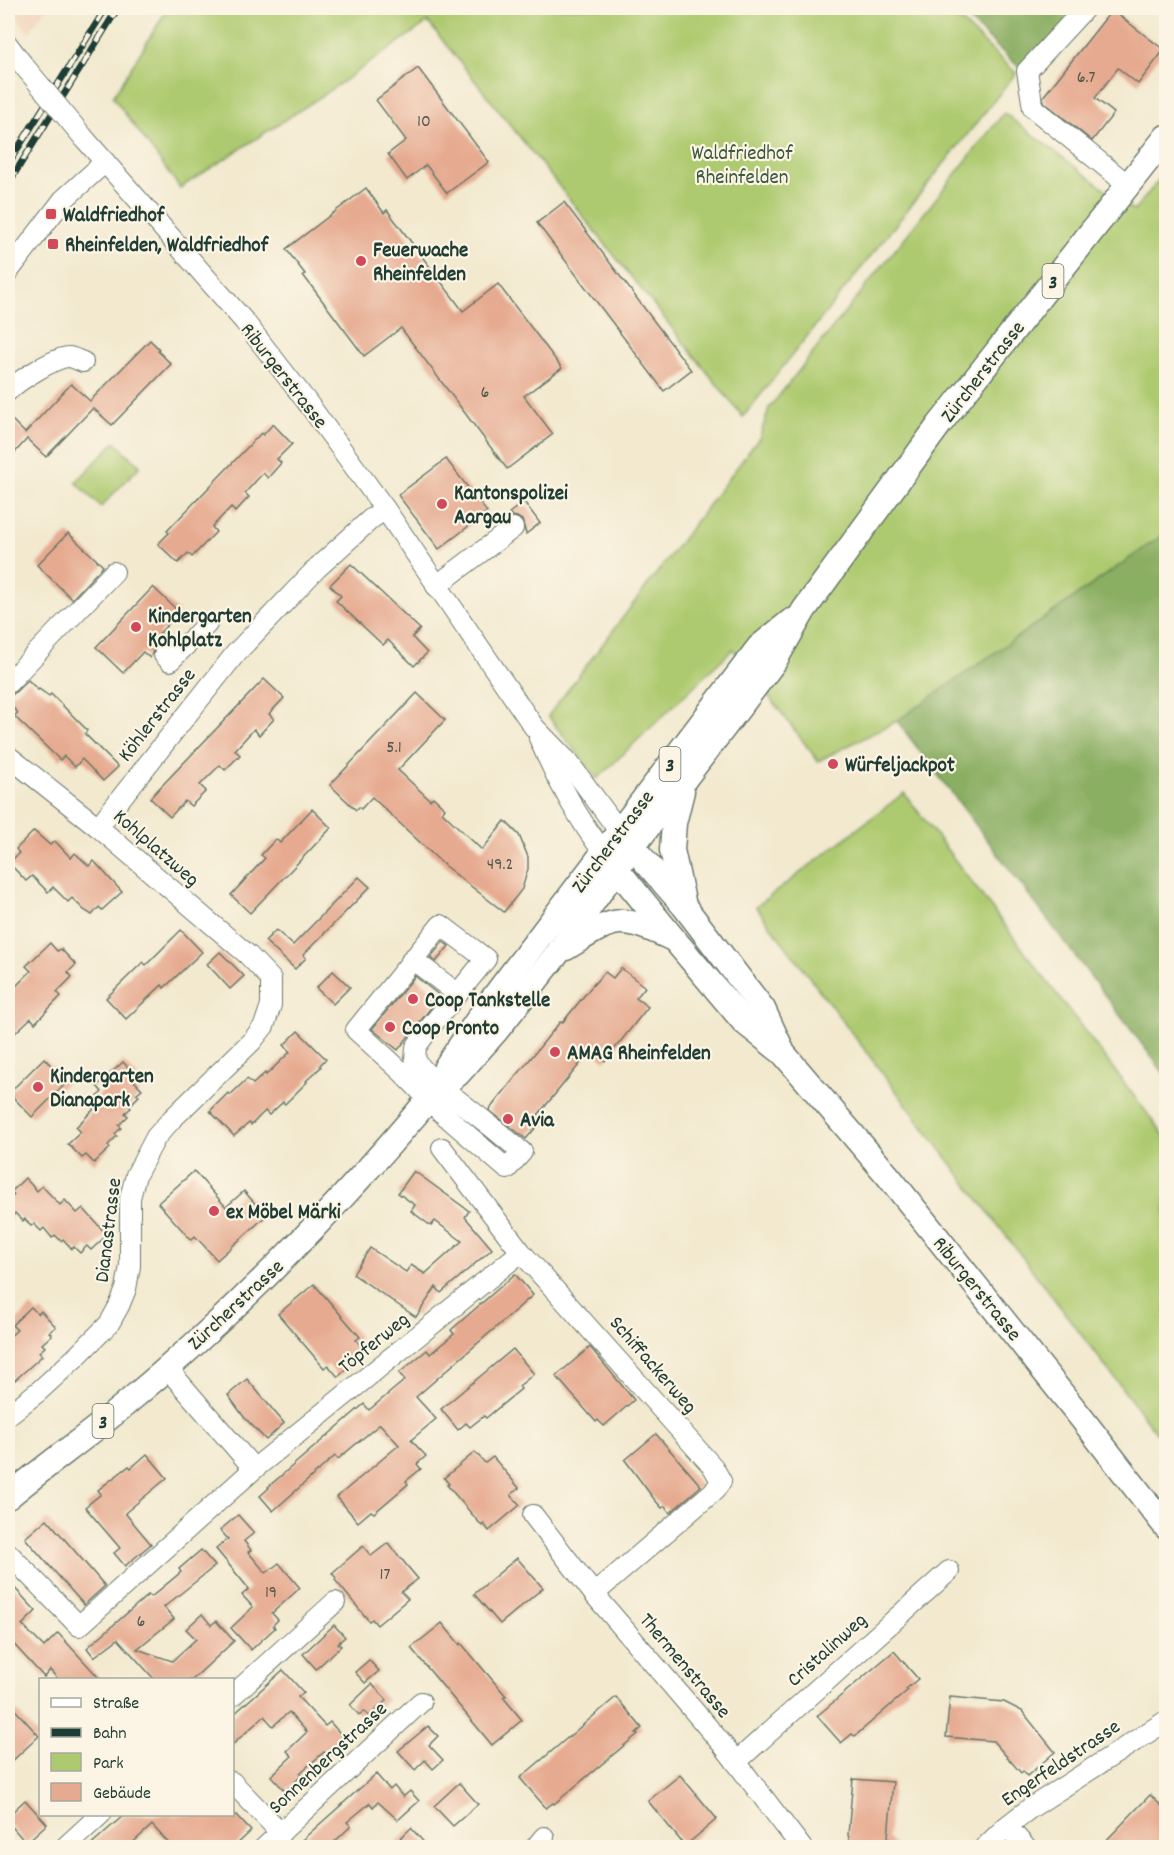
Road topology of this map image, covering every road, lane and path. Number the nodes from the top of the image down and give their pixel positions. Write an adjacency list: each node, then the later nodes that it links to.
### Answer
1 (1085, 8): 5 (street)
2 (8, 45): 4 (street, Riburgerstrasse, bridge)
3 (1167, 137): 5 (main road, Zürcherstrasse / 3)
4 (105, 162): 6 (street); 9 (street, Riburgerstrasse)
5 (1128, 185): 13 (main road, Zürcherstrasse / 3)
6 (8, 272)
7 (83, 363): 8 (street)
8 (8, 391)
9 (385, 509): 12 (street, Riburgerstrasse); 20 (street, Köhlerstrasse)
10 (513, 528): 12 (street)
11 (114, 572): 16 (street)
12 (436, 586): 17 (street, Riburgerstrasse)
13 (804, 610): 19 (main road, Zürcherstrasse / 3); 21 (main road, Zürcherstrasse / 3)
14 (207, 624): 15 (street)
15 (164, 655)
16 (8, 683)
17 (534, 727): 21 (street, Riburgerstrasse); 22 (street, Riburgerstrasse)
18 (8, 756): 20 (street, Kohlplatzweg)
19 (686, 780): 21 (main road, Zürcherstrasse / 3); 23 (main road)
20 (98, 827): 27 (street, Kohlplatzweg)
21 (625, 839): 22 (main road, Zürcherstrasse / 3); 23 (main road, Riburgerstrasse)
22 (610, 860): 24 (main road, Riburgerstrasse); 25 (main road, Zürcherstrasse / 3); 30 (main road, Zürcherstrasse / 3)
23 (684, 906): 29 (main road, Riburgerstrasse)
24 (673, 938): 25 (main road, Riburgerstrasse); 29 (main road, Riburgerstrasse)
25 (557, 954): 30 (main road, Zürcherstrasse / 3)
26 (412, 959): 28 (street); 28 (street); 30 (street)
27 (271, 980): 34 (street, Dianastrasse)
28 (458, 994): 30 (street)
29 (783, 1053): 38 (main road, Riburgerstrasse)
30 (434, 1093): 33 (main road, Zürcherstrasse / 3)
31 (442, 1148): 32 (street, Schiffackerweg)
32 (522, 1252): 35 (street, Töpferweg); 41 (street, Schiffackerweg)
33 (166, 1368): 35 (street); 36 (main road, Zürcherstrasse / 3)
34 (8, 1415)
35 (254, 1469): 39 (street, Töpferweg)
36 (8, 1497)
37 (532, 1515): 41 (street, Thermenstrasse)
38 (1167, 1527)
39 (8, 1553)
40 (949, 1571): 46 (street, Cristalinweg)
41 (594, 1594): 46 (street, Thermenstrasse)
42 (335, 1602): 43 (street)
43 (234, 1694)
44 (421, 1702): 50 (street, Sonnenbergstrasse)
45 (1167, 1721): 49 (street, Engerfeldstrasse)
46 (736, 1762): 53 (street, Thermenstrasse)
47 (234, 1784): 50 (street)
48 (100, 1816): 51 (street)
49 (1007, 1826): 54 (street, Engerfeldstrasse); 55 (street)
50 (281, 1833): 52 (street, Sonnenbergstrasse)
51 (64, 1848)
52 (264, 1848)
53 (802, 1848)
54 (984, 1848)
55 (1026, 1848)

